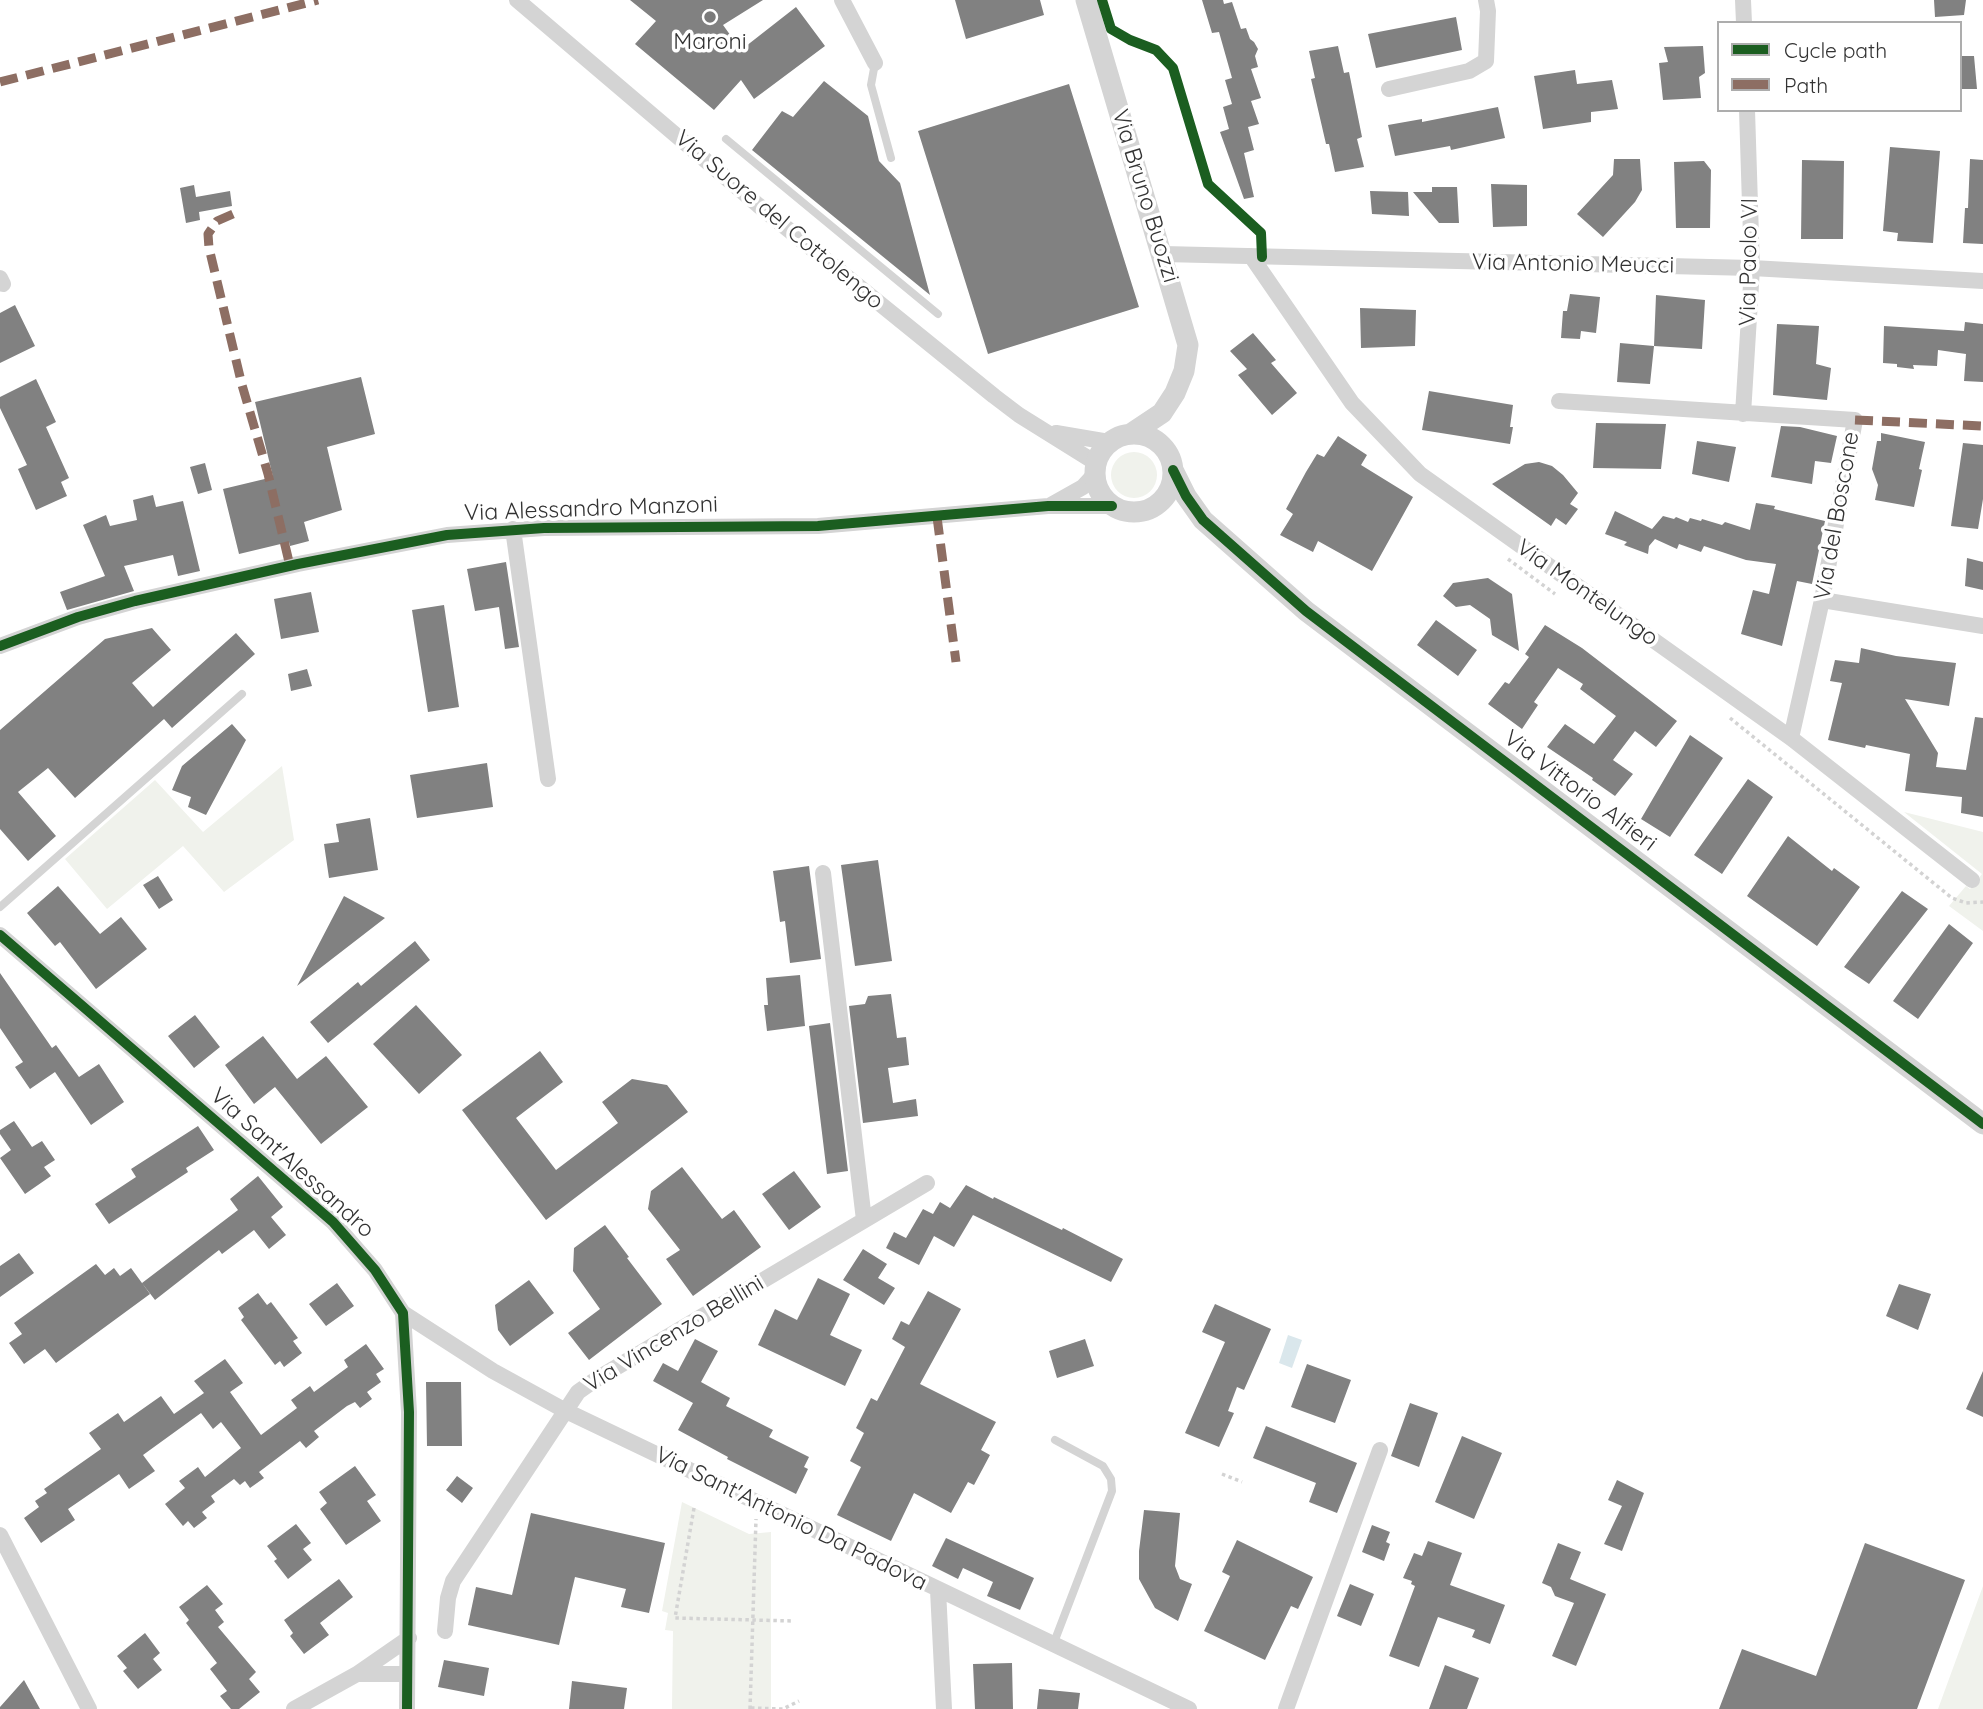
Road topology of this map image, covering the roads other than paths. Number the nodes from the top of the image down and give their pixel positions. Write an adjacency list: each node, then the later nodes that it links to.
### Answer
1 (517, 0): 20 (street, Via Suore del Cottolengo)
2 (842, 0): 7 (street)
3 (1086, 0): 12 (street, Via Bruno Buozzi)
4 (1486, 0): 8 (street)
5 (1743, 0): 6 (street)
6 (1744, 21)
7 (875, 63): 11 (lane)
8 (1389, 89)
9 (1747, 112): 14 (street, Via Paolo VI)
10 (726, 139): 16 (lane)
11 (891, 158)
12 (1163, 254): 13 (street, Via Antonio Meucci); 17 (street, Via Bruno Buozzi)
13 (1251, 256): 14 (street, Via Antonio Meucci); 34 (street, Via Montelungo)
14 (1752, 268): 15 (street, Via Antonio Meucci); 19 (street, Via Paolo VI)
15 (1983, 281)
16 (937, 314)
17 (1175, 393): 21 (street, Via Bruno Buozzi); 23 (street, Via Bruno Buozzi)
18 (1559, 401): 19 (street, Via del Boscone)
19 (1743, 414): 30 (street, Via del Boscone)
20 (1046, 432): 22 (street, Via Suore del Cottolengo); 24 (street, Via Suore del Cottolengo)
21 (1132, 433): 22 (street); 23 (street)
22 (1109, 442): 24 (street)
23 (1172, 464): 25 (street); 28 (street, Via Vittorio Alfieri)
24 (1095, 469): 26 (street, Via Alessandro Manzoni); 27 (street)
25 (1159, 503): 27 (street); 28 (street, Via Vittorio Alfieri)
26 (1048, 506): 27 (street, Via Alessandro Manzoni); 29 (street, Via Alessandro Manzoni)
27 (1112, 506)
28 (1203, 520): 40 (street, Via Vittorio Alfieri)
29 (513, 529): 32 (street, Via Alessandro Manzoni); 35 (street)
30 (1822, 600): 31 (street); 34 (street, Via del Boscone)
31 (1983, 626)
32 (0, 646)
33 (242, 694): 38 (lane)
34 (1791, 738): 37 (street, Via Montelungo)
35 (548, 779)
36 (823, 873): 42 (street)
37 (1972, 880)
38 (0, 907)
39 (0, 934): 43 (street, Via Sant'Alessandro)
40 (1983, 1124)
41 (928, 1183): 42 (street, Via Vincenzo Bellini)
42 (864, 1220): 44 (street, Via Vincenzo Bellini)
43 (403, 1314): 44 (street, Via Sant'Antonio Da Padova); 50 (street, Via Sant'Alessandro)
44 (565, 1410): 48 (street, Via Sant'Antonio Da Padova); 49 (street, Via Vincenzo Bellini)
45 (1055, 1440): 51 (lane)
46 (1380, 1450): 59 (street)
47 (0, 1535): 54 (street)
48 (938, 1590): 51 (street, Via Sant'Antonio Da Padova); 57 (street)
49 (445, 1631)
50 (409, 1638): 52 (street); 53 (street, Via Sant'Alessandro)
51 (1053, 1644): 58 (street, Via Sant'Antonio Da Padova)
52 (357, 1674): 53 (street); 55 (street)
53 (407, 1674): 56 (street, Via Sant'Alessandro)
54 (89, 1709)
55 (294, 1709)
56 (407, 1709)
57 (944, 1709)
58 (1189, 1709)
59 (1286, 1709)

